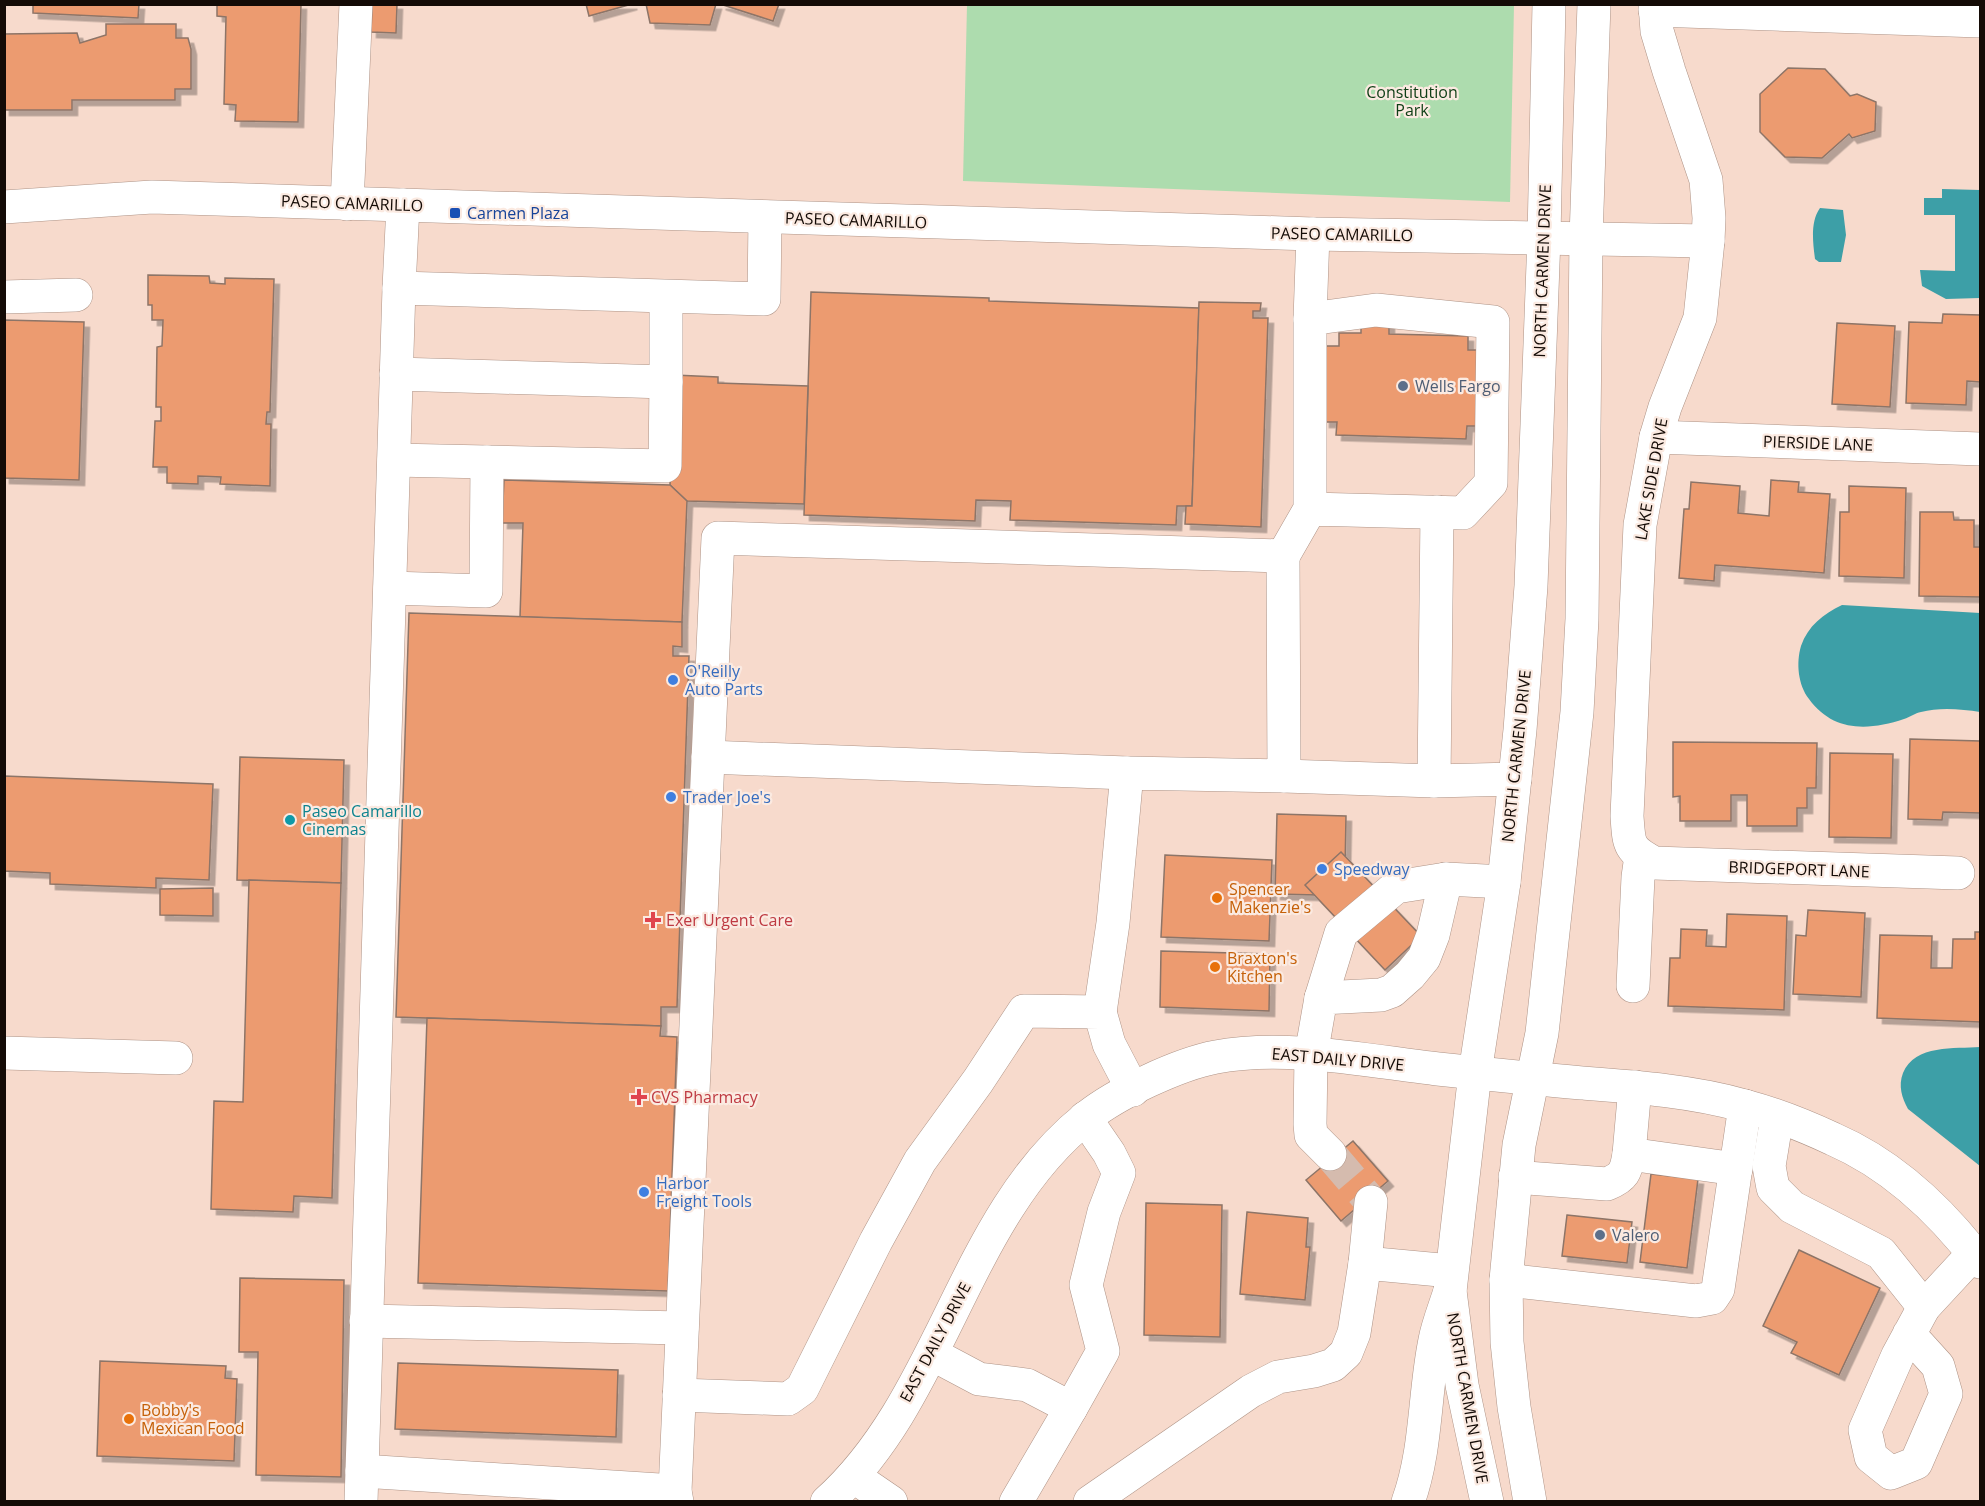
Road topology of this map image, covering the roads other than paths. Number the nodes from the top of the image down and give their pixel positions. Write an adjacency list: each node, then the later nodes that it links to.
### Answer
1 (356, 4): 6 (main road)
2 (1549, 4): 11 (main road, NORTH CARMEN DRIVE)
3 (1594, 4): 12 (main road)
4 (1655, 7): 5 (main road); 13 (main road, LAKE SIDE DRIVE)
5 (1980, 21)
6 (347, 204): 7 (main road, PASEO CAMARILLO); 8 (main road, PASEO CAMARILLO)
7 (403, 205): 9 (main road, PASEO CAMARILLO); 14 (main road)
8 (4, 207)
9 (765, 217): 10 (main road, PASEO CAMARILLO); 17 (main road)
10 (1313, 234): 11 (main road, PASEO CAMARILLO); 18 (main road)
11 (1544, 237): 12 (main road, PASEO CAMARILLO); 32 (main road, NORTH CARMEN DRIVE)
12 (1586, 238): 13 (main road, PASEO CAMARILLO); 45 (main road)
13 (1708, 241): 21 (main road, LAKE SIDE DRIVE)
14 (399, 288): 17 (main road); 19 (main road)
15 (76, 295): 16 (main road)
16 (4, 297)
17 (666, 297): 20 (main road)
18 (1311, 319): 25 (main road); 26 (main road)
19 (396, 374): 20 (main road); 23 (main road)
20 (666, 382): 24 (main road)
21 (1656, 437): 22 (main road, PIERSIDE LANE); 34 (main road, LAKE SIDE DRIVE)
22 (1980, 449)
23 (394, 460): 24 (main road); 28 (main road)
24 (487, 462): 28 (main road)
25 (1310, 509): 26 (main road); 27 (main road)
26 (1437, 512): 33 (main road)
27 (1282, 556): 29 (main road); 31 (main road)
28 (390, 588): 60 (main road)
29 (708, 757): 30 (main road); 61 (main road)
30 (1127, 773): 31 (main road); 40 (main road)
31 (1284, 776): 33 (main road)
32 (1515, 779): 33 (main road); 37 (main road, NORTH CARMEN DRIVE)
33 (1434, 782)
34 (1641, 856): 35 (main road, BRIDGEPORT LANE); 38 (main road)
35 (1959, 873)
36 (1446, 879): 37 (main road); 39 (main road); 39 (main road)
37 (1504, 882): 44 (main road, NORTH CARMEN DRIVE)
38 (1633, 986)
39 (1321, 998): 42 (main road)
40 (1100, 1012): 47 (main road); 63 (main road)
41 (4, 1053): 43 (main road)
42 (1311, 1055): 44 (main road, EAST DAILY DRIVE); 47 (main road, EAST DAILY DRIVE); 51 (main road)
43 (176, 1058)
44 (1475, 1073): 45 (main road, EAST DAILY DRIVE); 59 (main road, NORTH CARMEN DRIVE)
45 (1532, 1077): 46 (main road, EAST DAILY DRIVE); 54 (main road)
46 (1635, 1087): 48 (main road, EAST DAILY DRIVE); 52 (main road)
47 (1133, 1090): 50 (main road, EAST DAILY DRIVE)
48 (1745, 1106): 49 (main road, EAST DAILY DRIVE); 53 (main road)
49 (1777, 1117): 56 (main road, EAST DAILY DRIVE); 56 (main road)
50 (1085, 1118): 62 (main road, EAST DAILY DRIVE); 64 (main road)
51 (1330, 1154)
52 (1629, 1154): 53 (main road); 54 (main road)
53 (1736, 1169): 58 (main road)
54 (1515, 1177): 58 (main road)
55 (1371, 1202): 57 (main road)
56 (1977, 1257)
57 (1365, 1263): 59 (main road); 71 (main road)
58 (1506, 1280): 74 (main road)
59 (1450, 1281): 72 (main road); 73 (main road, NORTH CARMEN DRIVE)
60 (366, 1321): 61 (main road); 66 (main road)
61 (682, 1328): 63 (main road)
62 (932, 1354): 64 (main road); 65 (main road, EAST DAILY DRIVE)
63 (679, 1395): 67 (main road)
64 (1071, 1408): 70 (main road)
65 (853, 1476): 68 (main road, EAST DAILY DRIVE); 69 (main road)
66 (362, 1486): 67 (main road)
67 (676, 1496)
68 (827, 1502)
69 (891, 1502)
70 (1016, 1502)
71 (1090, 1502)
72 (1408, 1502)
73 (1487, 1502)
74 (1530, 1502)

